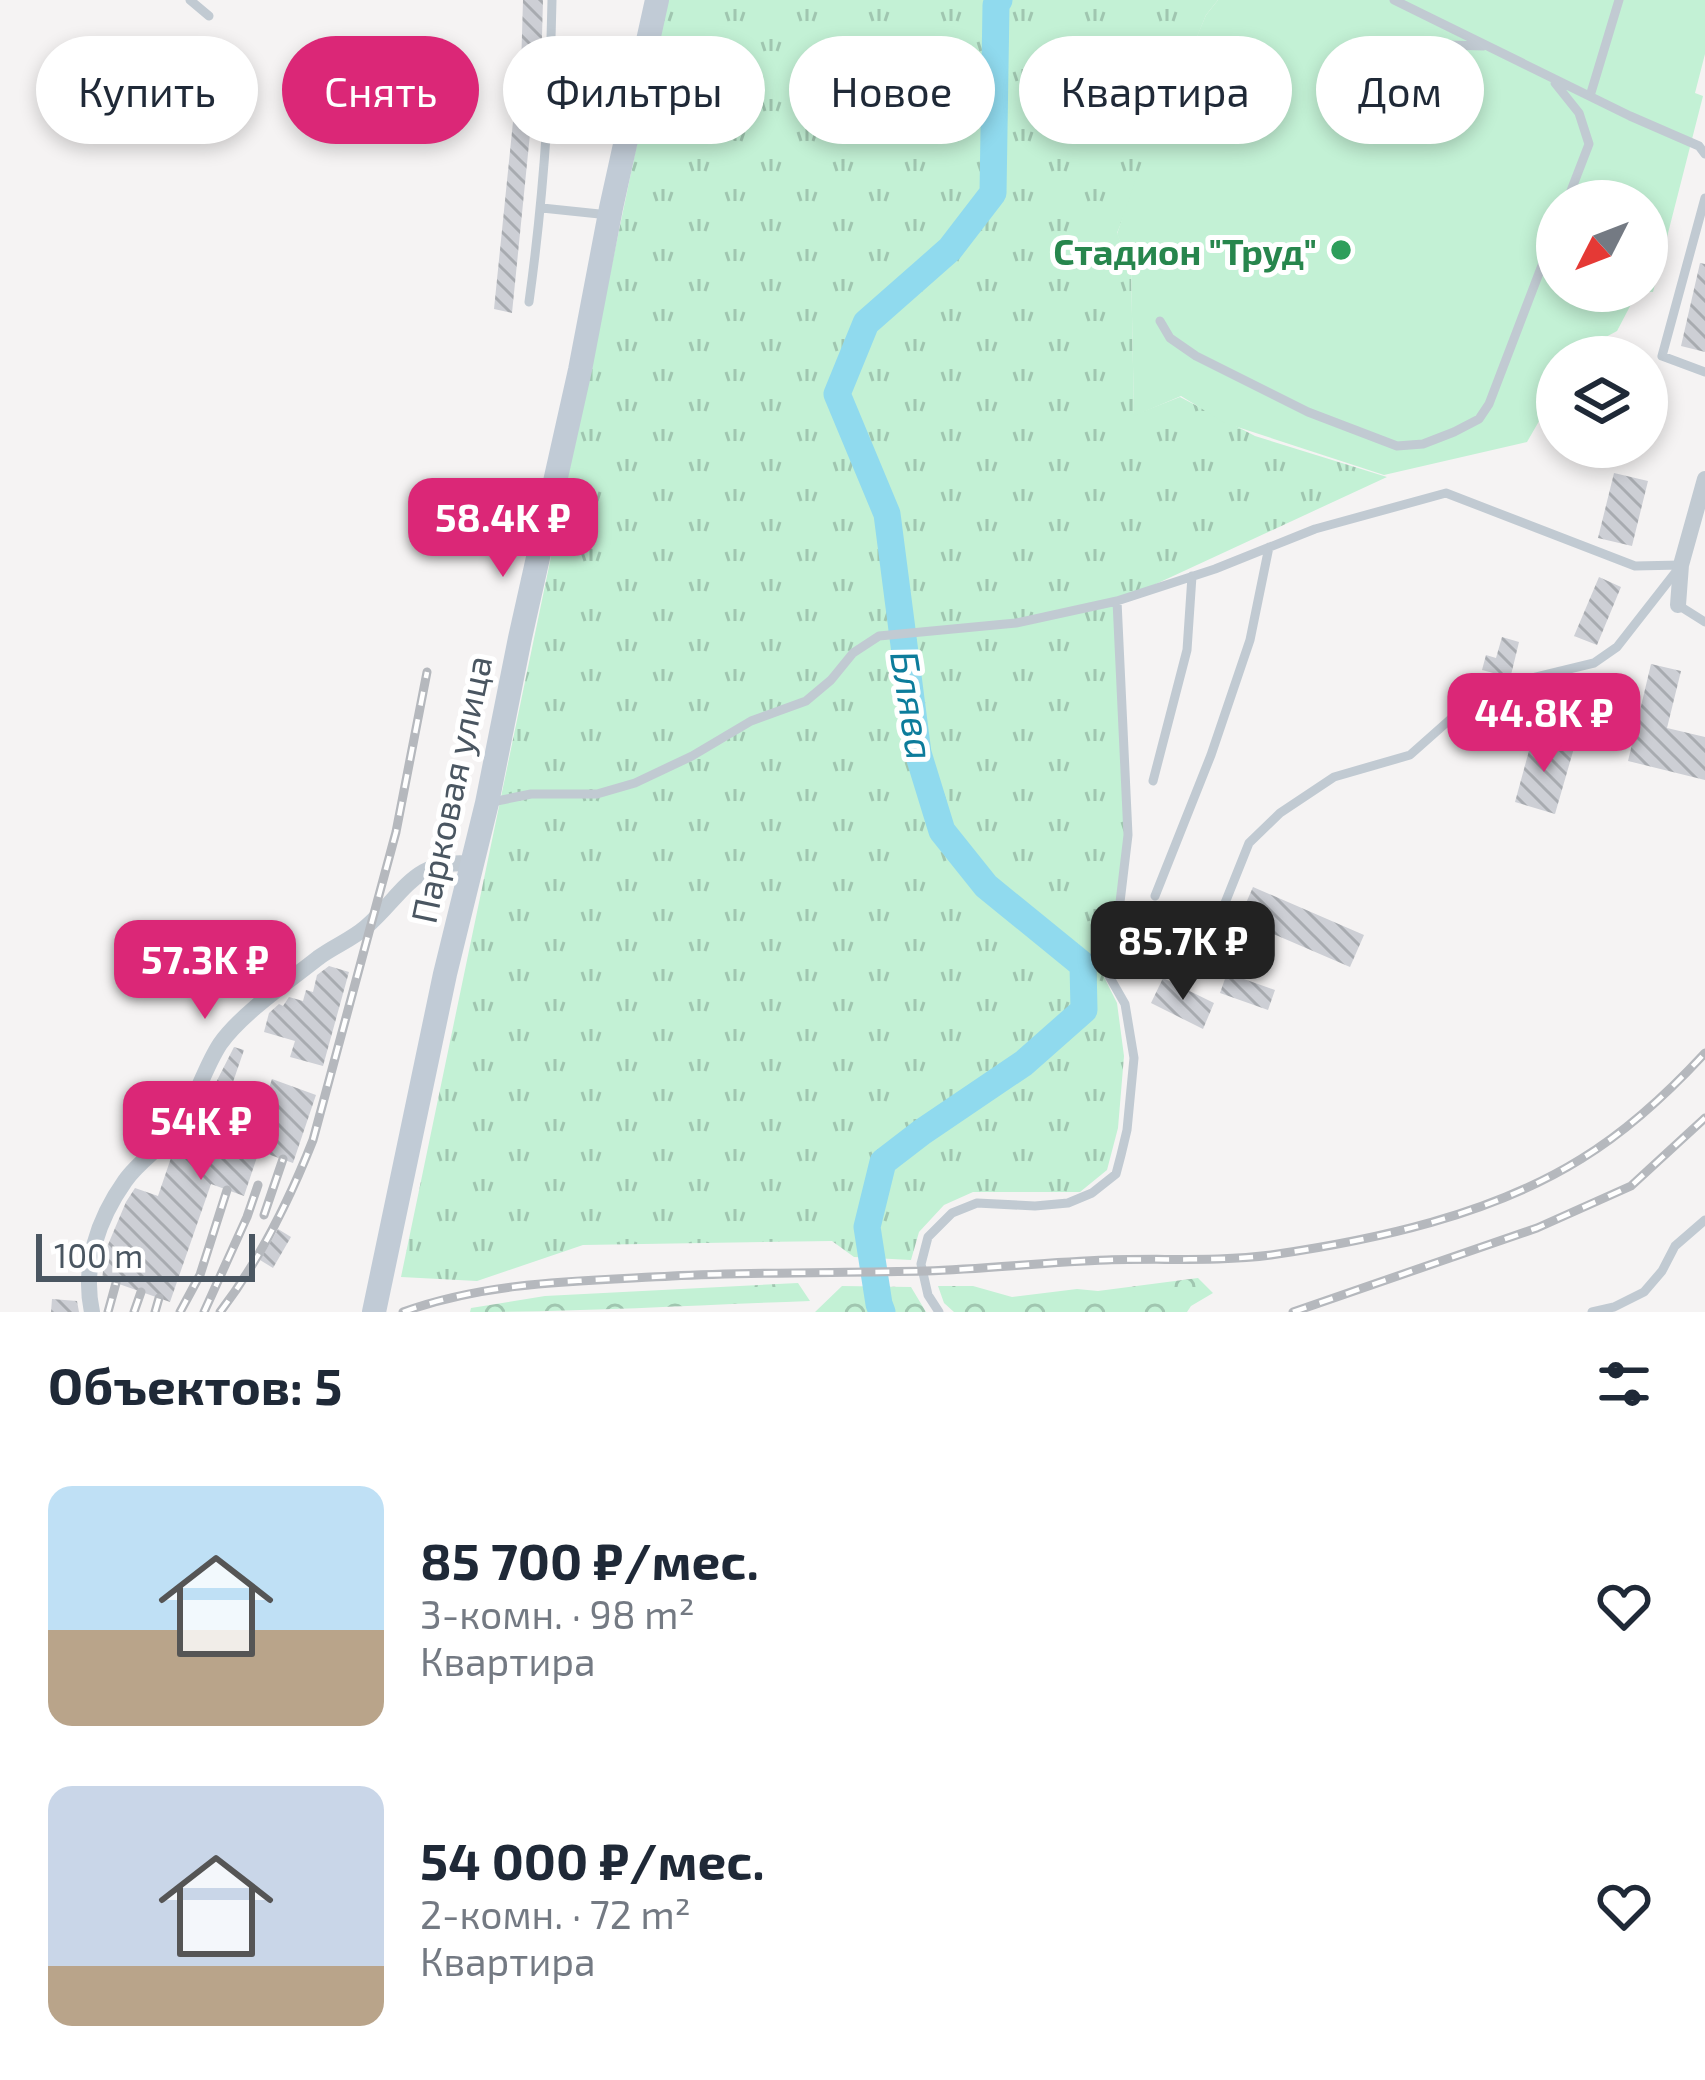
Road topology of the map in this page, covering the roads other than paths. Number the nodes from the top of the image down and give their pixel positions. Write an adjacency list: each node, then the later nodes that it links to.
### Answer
1 (190, 0): 6 (lane)
2 (552, 0): 7 (lane)
3 (657, 0): 8 (street, Парковая улица)
4 (1394, 0): 10 (lane)
5 (1619, 0): 12 (lane)
6 (209, 16)
7 (551, 36)
8 (649, 36)
9 (1484, 46): 10 (lane)
10 (1489, 46): 11 (lane)
11 (1547, 74): 12 (lane); 16 (lane)
12 (1590, 96): 15 (lane)
13 (546, 144): 18 (lane)
14 (625, 144): 19 (street, Парковая улица)
15 (1705, 154)
16 (1575, 180)
17 (1705, 198): 23 (lane)
18 (542, 208): 19 (lane); 21 (lane)
19 (609, 215): 33 (street, Парковая улица)
20 (1536, 281): 22 (lane)
21 (529, 302)
22 (1160, 321)
23 (1705, 372)
24 (1705, 478): 25 (street)
25 (1700, 514): 27 (street)
26 (1269, 547): 27 (lane); 28 (lane); 35 (lane)
27 (1681, 565): 30 (street); 36 (lane)
28 (1192, 576): 29 (lane); 32 (lane)
29 (1117, 601): 33 (lane); 40 (lane)
30 (1678, 605): 31 (lane)
31 (1705, 622)
32 (1153, 782)
33 (487, 802): 34 (street, Парковая улица)
34 (473, 864): 38 (street); 39 (street, Парковая улица)
35 (1155, 896)
36 (1223, 908)
37 (1705, 1220): 41 (lane)
38 (92, 1312)
39 (374, 1312)
40 (939, 1312)
41 (1592, 1312)

